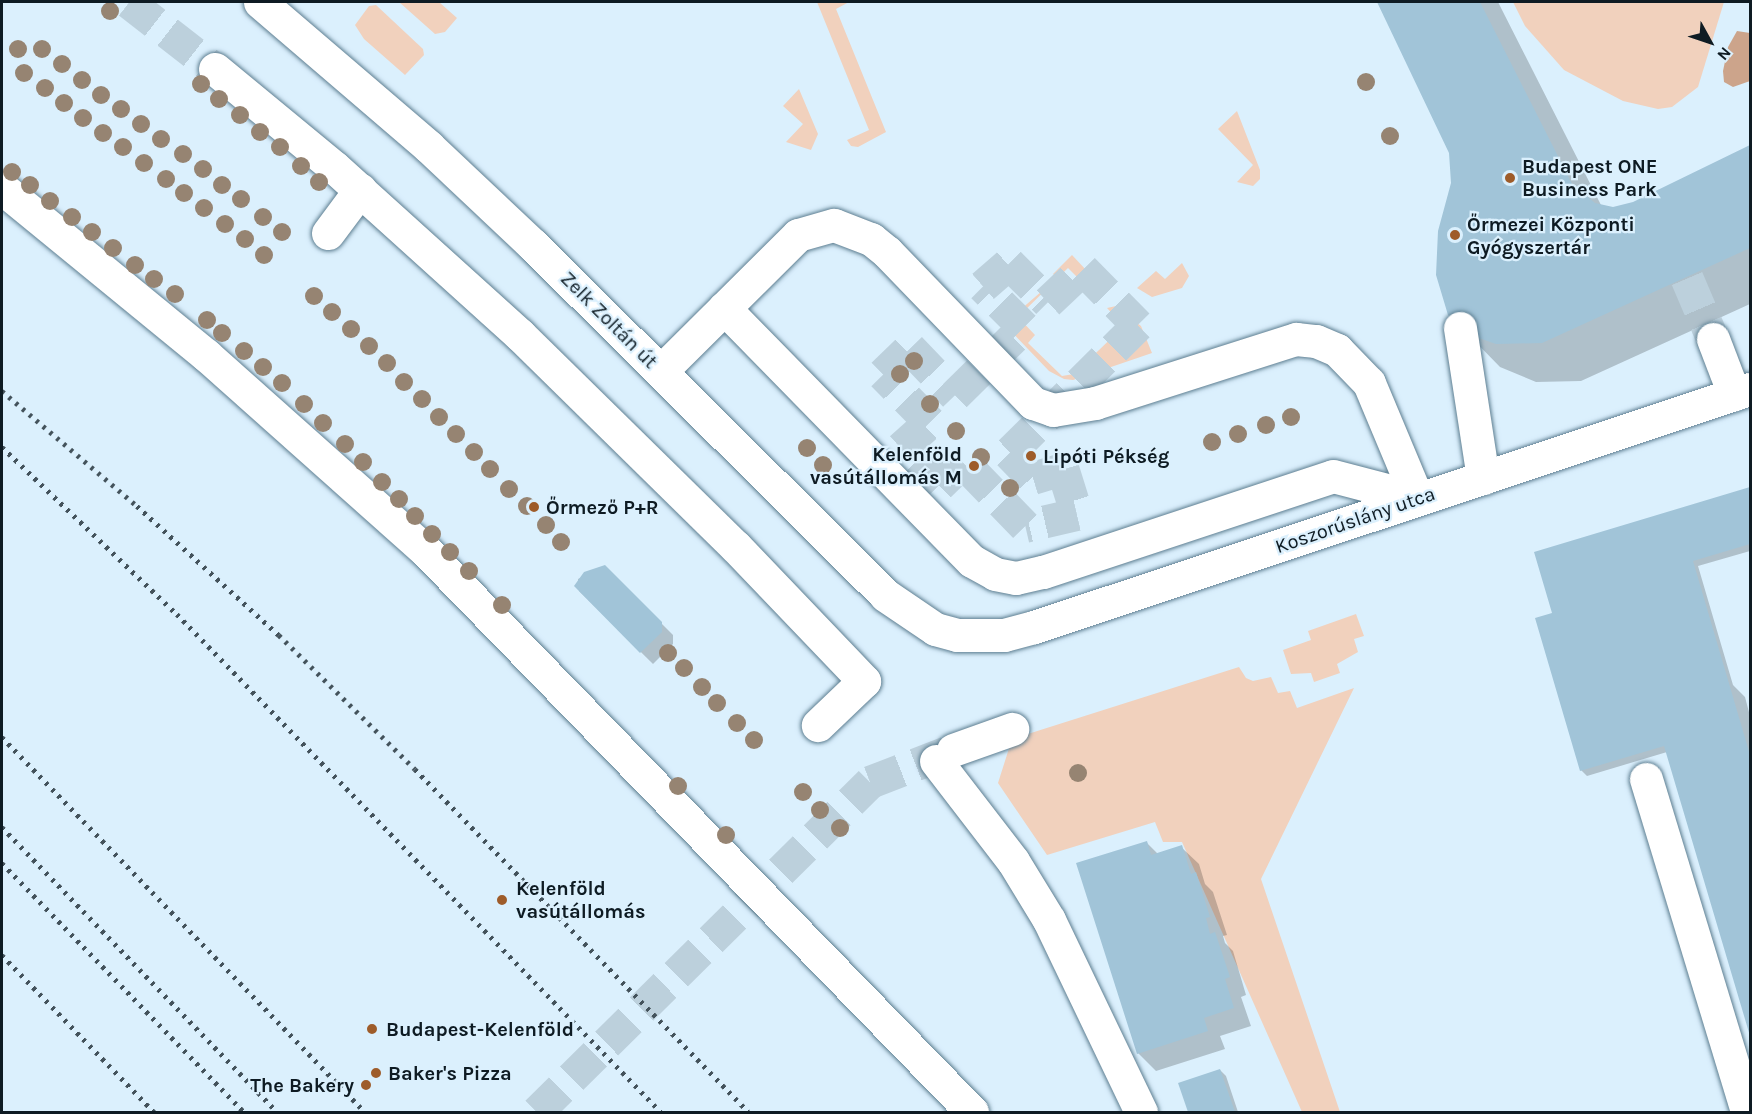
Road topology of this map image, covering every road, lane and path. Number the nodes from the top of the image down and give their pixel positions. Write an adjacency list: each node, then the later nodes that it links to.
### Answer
1 (260, 2): 9 (street, Zelk Zoltán út)
2 (215, 69): 4 (street)
3 (2, 188): 18 (street)
4 (360, 190): 5 (street); 14 (street)
5 (328, 233)
6 (724, 308): 9 (street); 12 (street); 12 (street)
7 (1460, 328): 11 (street)
8 (1713, 339): 10 (street)
9 (661, 371): 13 (street, Zelk Zoltán út)
10 (1742, 392): 11 (street, Koszorúslány utca)
11 (1483, 478): 12 (street, Koszorúslány utca)
12 (1417, 498): 13 (street, Koszorúslány utca)
13 (957, 635)
14 (819, 725)
15 (1012, 729): 17 (street)
16 (1647, 779): 19 (street)
17 (1138, 1110)
18 (972, 1113)
19 (1747, 1113)

